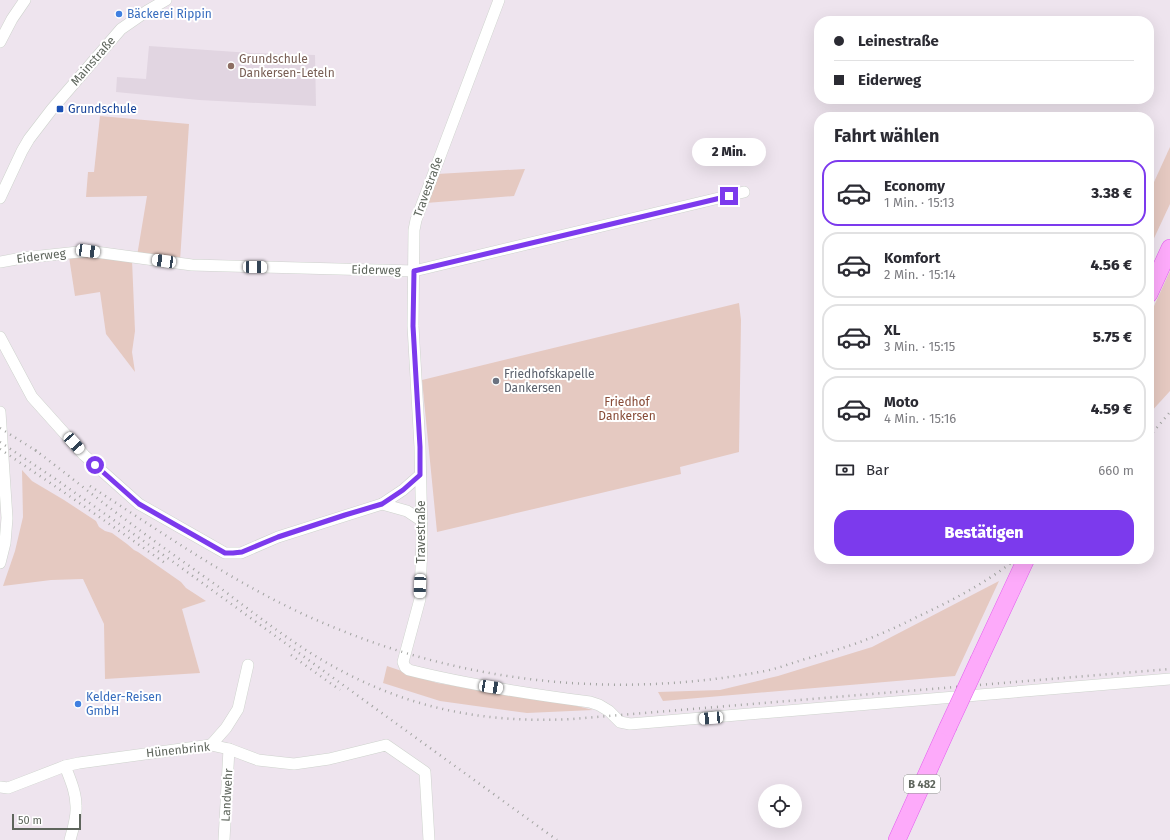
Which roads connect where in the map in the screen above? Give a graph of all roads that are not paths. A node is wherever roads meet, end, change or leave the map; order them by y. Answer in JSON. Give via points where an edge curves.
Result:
{"nodes":[{"id":1,"x":25,"y":0,"type":"edge"},
{"id":2,"x":166,"y":0,"type":"edge"},
{"id":3,"x":499,"y":0,"type":"edge"},
{"id":4,"x":0,"y":42,"type":"edge"},
{"id":5,"x":744,"y":192,"type":"dead end"},
{"id":6,"x":0,"y":198,"type":"edge"},
{"id":7,"x":1170,"y":248,"type":"edge"},
{"id":8,"x":0,"y":262,"type":"edge"},
{"id":9,"x":414,"y":271,"type":"junction"},
{"id":10,"x":1154,"y":283,"type":"edge"},
{"id":11,"x":0,"y":337,"type":"edge"},
{"id":12,"x":0,"y":412,"type":"edge"},
{"id":13,"x":420,"y":475,"type":"junction"},
{"id":14,"x":382,"y":504,"type":"junction"},
{"id":15,"x":422,"y":521,"type":"junction"},
{"id":16,"x":0,"y":563,"type":"edge"},
{"id":17,"x":1024,"y":564,"type":"edge"},
{"id":18,"x":248,"y":665,"type":"dead end"},
{"id":19,"x":1170,"y":679,"type":"edge"},
{"id":20,"x":211,"y":745,"type":"junction"},
{"id":21,"x":229,"y":749,"type":"junction"},
{"id":22,"x":65,"y":766,"type":"junction"},
{"id":23,"x":0,"y":787,"type":"edge"},
{"id":24,"x":70,"y":840,"type":"edge"},
{"id":25,"x":224,"y":840,"type":"edge"},
{"id":26,"x":429,"y":840,"type":"edge"},
{"id":27,"x":897,"y":840,"type":"edge"}],
"edges":[{"from":1,"to":4,"type":"street"},
{"from":2,"to":6,"type":"street","name":"Mainstraße","via":[[121,29],[52,109],[29,139]]},
{"from":3,"to":9,"type":"street","name":"Travestraße","via":[[416,220]]},
{"from":5,"to":9,"type":"street","name":"Eiderweg"},
{"from":7,"to":10,"type":"main road"},
{"from":8,"to":9,"type":"street","name":"Eiderweg","via":[[88,251],[192,265]]},
{"from":9,"to":13,"type":"street","name":"Travestraße","via":[[413,326]]},
{"from":11,"to":14,"type":"street","via":[[32,397],[84,455],[139,504],[225,553],[242,552],[278,537]]},
{"from":12,"to":16,"type":"street","via":[[7,518]]},
{"from":13,"to":14,"type":"street"},
{"from":13,"to":15,"type":"street","name":"Travestraße"},
{"from":14,"to":15,"type":"street","via":[[407,511]]},
{"from":15,"to":19,"type":"street","name":"Travestraße","via":[[420,599],[403,662],[405,667],[408,670],[452,680],[590,702],[609,711],[620,722],[630,724]]},
{"from":17,"to":27,"type":"main road","number":"B 482","bridge":true},
{"from":18,"to":20,"type":"street","via":[[238,709]]},
{"from":20,"to":21,"type":"street","name":"Hünenbrink"},
{"from":20,"to":22,"type":"street","name":"Hünenbrink","via":[[102,758]]},
{"from":21,"to":25,"type":"street","name":"Landwehr"},
{"from":21,"to":26,"type":"street","name":"Hünenbrink","via":[[258,760],[294,764],[329,759],[386,745],[425,772]]},
{"from":22,"to":23,"type":"street","name":"Hünenbrink","via":[[8,788]]},
{"from":22,"to":24,"type":"street","via":[[76,805]]}]}
